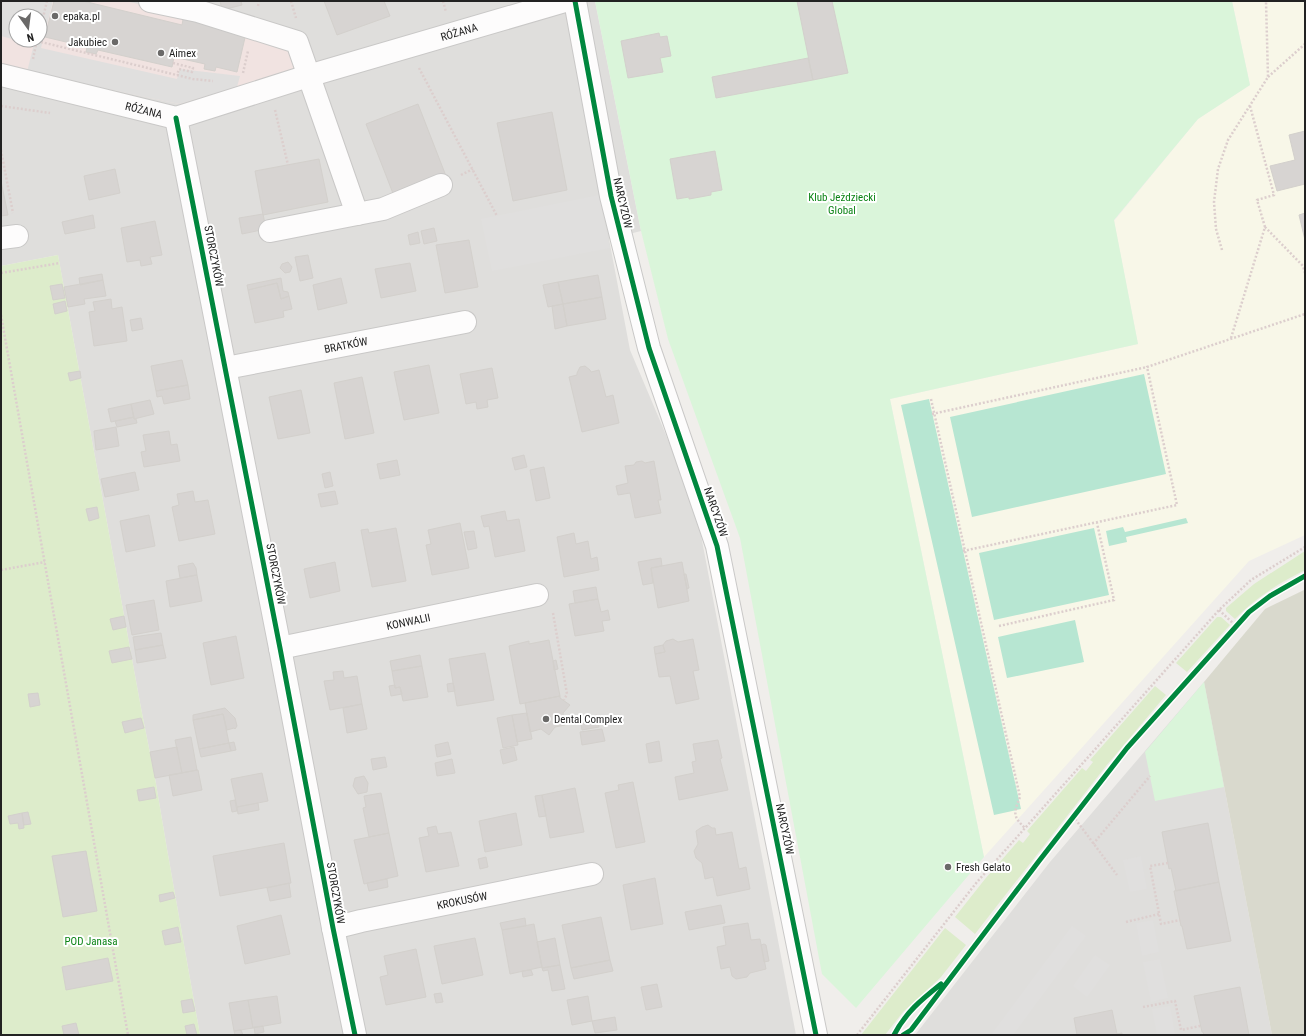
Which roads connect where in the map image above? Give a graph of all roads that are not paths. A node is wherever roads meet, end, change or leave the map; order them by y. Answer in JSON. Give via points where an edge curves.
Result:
{"nodes":[{"id":1,"x":150,"y":1,"type":"edge"},
{"id":2,"x":565,"y":1,"type":"edge"},
{"id":3,"x":575,"y":1,"type":"edge"},
{"id":4,"x":1,"y":75,"type":"edge"},
{"id":5,"x":308,"y":76,"type":"junction"},
{"id":6,"x":176,"y":118,"type":"junction"},
{"id":7,"x":441,"y":185,"type":"dead end"},
{"id":8,"x":357,"y":214,"type":"junction"},
{"id":9,"x":270,"y":231,"type":"dead end"},
{"id":10,"x":465,"y":322,"type":"dead end"},
{"id":11,"x":226,"y":368,"type":"junction"},
{"id":12,"x":537,"y":595,"type":"dead end"},
{"id":13,"x":280,"y":648,"type":"junction"},
{"id":14,"x":592,"y":874,"type":"dead end"},
{"id":15,"x":333,"y":928,"type":"junction"},
{"id":16,"x":355,"y":1035,"type":"edge"},
{"id":17,"x":816,"y":1035,"type":"edge"}],
"edges":[{"from":1,"to":5,"type":"street","via":[[198,11],[296,42]]},
{"from":2,"to":5,"type":"street","name":"RÓŻANA"},
{"from":3,"to":17,"type":"street","name":"NARCYZÓW","via":[[611,196],[610,217],[649,348],[717,546]]},
{"from":4,"to":6,"type":"street","name":"RÓŻANA"},
{"from":5,"to":6,"type":"street","name":"RÓŻANA"},
{"from":5,"to":8,"type":"street"},
{"from":6,"to":11,"type":"street","name":"STORCZYKÓW"},
{"from":7,"to":8,"type":"street","via":[[383,209]]},
{"from":8,"to":9,"type":"street"},
{"from":10,"to":11,"type":"street","name":"BRATKÓW"},
{"from":11,"to":13,"type":"street","name":"STORCZYKÓW"},
{"from":12,"to":13,"type":"street","name":"KONWALII"},
{"from":13,"to":15,"type":"street","name":"STORCZYKÓW"},
{"from":14,"to":15,"type":"street","name":"KROKUSÓW"},
{"from":15,"to":16,"type":"street","name":"STORCZYKÓW"}]}
